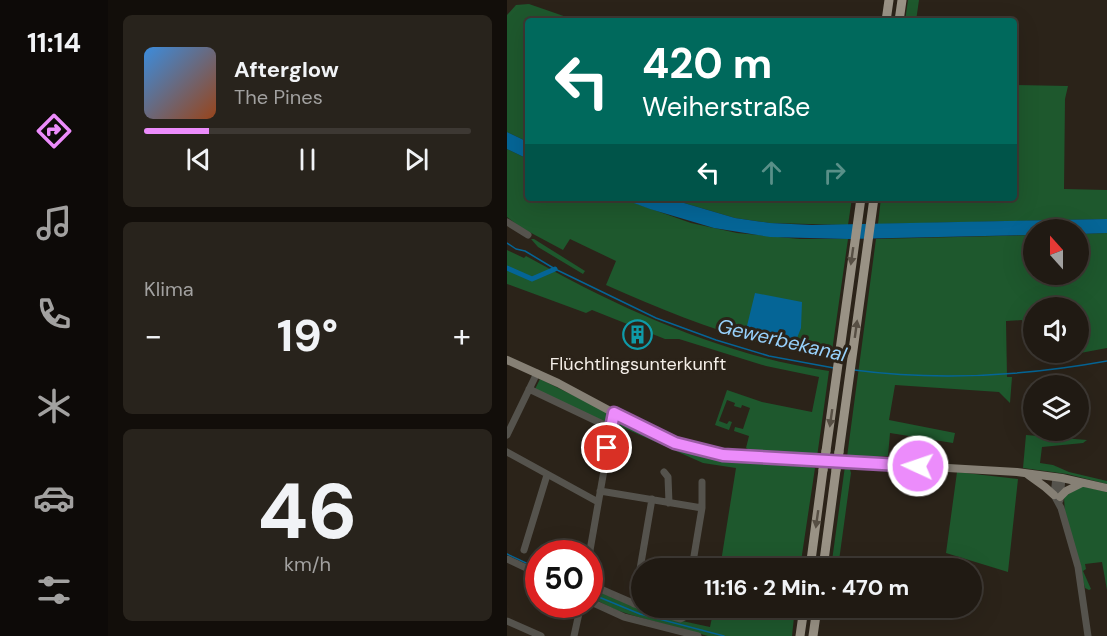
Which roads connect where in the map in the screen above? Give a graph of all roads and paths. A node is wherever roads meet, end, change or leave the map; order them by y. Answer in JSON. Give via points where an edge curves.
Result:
{"nodes":[{"id":1,"x":889,"y":0,"type":"edge"},
{"id":2,"x":902,"y":0,"type":"edge"},
{"id":3,"x":886,"y":18,"type":"edge"},
{"id":4,"x":899,"y":18,"type":"edge"},
{"id":5,"x":861,"y":201,"type":"edge"},
{"id":6,"x":874,"y":201,"type":"edge"},
{"id":7,"x":507,"y":222,"type":"edge"},
{"id":8,"x":528,"y":235,"type":"dead end"},
{"id":9,"x":507,"y":360,"type":"edge"},
{"id":10,"x":537,"y":373,"type":"junction"},
{"id":11,"x":529,"y":389,"type":"junction"},
{"id":12,"x":614,"y":413,"type":"junction"},
{"id":13,"x":611,"y":428,"type":"junction"},
{"id":14,"x":507,"y":435,"type":"edge"},
{"id":15,"x":507,"y":452,"type":"edge"},
{"id":16,"x":664,"y":472,"type":"dead end"},
{"id":17,"x":1024,"y":472,"type":"junction"},
{"id":18,"x":547,"y":475,"type":"junction"},
{"id":19,"x":1059,"y":478,"type":"junction"},
{"id":20,"x":702,"y":482,"type":"dead end"},
{"id":21,"x":1083,"y":482,"type":"junction"},
{"id":22,"x":1107,"y":488,"type":"edge"},
{"id":23,"x":600,"y":491,"type":"junction"},
{"id":24,"x":1057,"y":496,"type":"junction"},
{"id":25,"x":652,"y":500,"type":"junction"},
{"id":26,"x":598,"y":502,"type":"junction"},
{"id":27,"x":669,"y":502,"type":"junction"},
{"id":28,"x":702,"y":508,"type":"junction"},
{"id":29,"x":592,"y":540,"type":"edge"},
{"id":30,"x":524,"y":550,"type":"dead end"},
{"id":31,"x":642,"y":558,"type":"edge"},
{"id":32,"x":694,"y":558,"type":"edge"},
{"id":33,"x":811,"y":558,"type":"edge"},
{"id":34,"x":824,"y":558,"type":"edge"},
{"id":35,"x":507,"y":559,"type":"edge"},
{"id":36,"x":525,"y":567,"type":"edge"},
{"id":37,"x":603,"y":590,"type":"edge"},
{"id":38,"x":631,"y":603,"type":"edge"},
{"id":39,"x":603,"y":607,"type":"edge"},
{"id":40,"x":578,"y":618,"type":"edge"},
{"id":41,"x":803,"y":618,"type":"edge"},
{"id":42,"x":816,"y":618,"type":"edge"},
{"id":43,"x":507,"y":621,"type":"edge"},
{"id":44,"x":541,"y":636,"type":"edge"},
{"id":45,"x":574,"y":636,"type":"edge"},
{"id":46,"x":698,"y":636,"type":"edge"},
{"id":47,"x":800,"y":636,"type":"edge"},
{"id":48,"x":813,"y":636,"type":"edge"},
{"id":49,"x":1088,"y":636,"type":"edge"}],
"edges":[{"from":1,"to":3,"type":"highway"},
{"from":2,"to":4,"type":"highway"},
{"from":5,"to":33,"type":"highway","one_way":true,"bridge":true},
{"from":34,"to":6,"type":"highway","one_way":true,"bridge":true},
{"from":7,"to":8,"type":"street"},
{"from":9,"to":10,"type":"main road"},
{"from":10,"to":11,"type":"street"},
{"from":10,"to":12,"type":"main road"},
{"from":11,"to":13,"type":"street"},
{"from":11,"to":14,"type":"street"},
{"from":12,"to":13,"type":"street"},
{"from":12,"to":17,"type":"main road","via":[[675,443],[723,455]]},
{"from":13,"to":23,"type":"street"},
{"from":15,"to":18,"type":"street"},
{"from":16,"to":27,"type":"street","via":[[668,477]]},
{"from":17,"to":19,"type":"main road"},
{"from":17,"to":24,"type":"main road"},
{"from":18,"to":26,"type":"street"},
{"from":18,"to":30,"type":"street"},
{"from":19,"to":21,"type":"main road"},
{"from":19,"to":24,"type":"street"},
{"from":20,"to":28,"type":"street"},
{"from":21,"to":22,"type":"main road"},
{"from":21,"to":24,"type":"main road"},
{"from":23,"to":25,"type":"street"},
{"from":23,"to":26,"type":"street"},
{"from":24,"to":49,"type":"street","via":[[1078,567]]},
{"from":25,"to":27,"type":"street"},
{"from":25,"to":31,"type":"street"},
{"from":26,"to":29,"type":"street"},
{"from":27,"to":28,"type":"street"},
{"from":28,"to":32,"type":"street"},
{"from":35,"to":36,"type":"street"},
{"from":37,"to":38,"type":"street"},
{"from":39,"to":46,"type":"street"},
{"from":40,"to":45,"type":"street"},
{"from":41,"to":47,"type":"highway"},
{"from":42,"to":48,"type":"highway"},
{"from":43,"to":44,"type":"street"}]}
